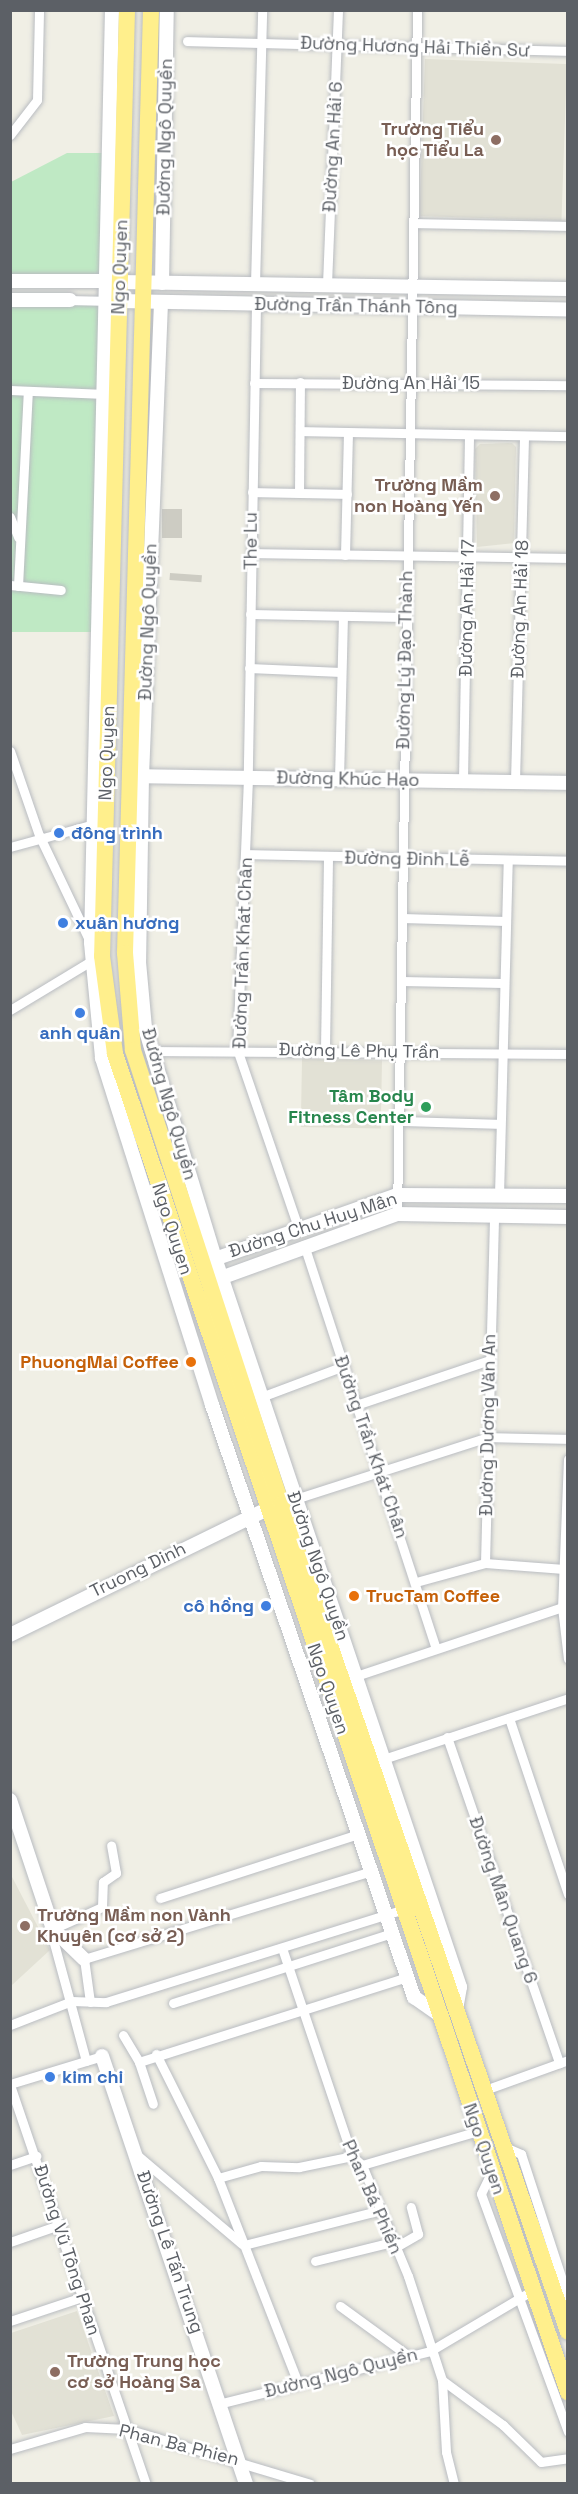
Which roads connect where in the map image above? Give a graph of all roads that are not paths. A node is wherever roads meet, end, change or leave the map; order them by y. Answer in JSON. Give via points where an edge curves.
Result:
{"nodes":[{"id":1,"x":39,"y":10,"type":"edge"},
{"id":2,"x":112,"y":10,"type":"edge"},
{"id":3,"x":128,"y":10,"type":"edge"},
{"id":4,"x":151,"y":10,"type":"edge"},
{"id":5,"x":167,"y":10,"type":"edge"},
{"id":6,"x":262,"y":10,"type":"edge"},
{"id":7,"x":338,"y":10,"type":"edge"},
{"id":8,"x":417,"y":10,"type":"edge"},
{"id":9,"x":187,"y":40,"type":"dead end"},
{"id":10,"x":262,"y":43,"type":"junction"},
{"id":11,"x":338,"y":44,"type":"junction"},
{"id":12,"x":417,"y":46,"type":"junction"},
{"id":13,"x":567,"y":51,"type":"edge"},
{"id":14,"x":10,"y":135,"type":"edge"},
{"id":15,"x":414,"y":223,"type":"junction"},
{"id":16,"x":567,"y":226,"type":"edge"},
{"id":17,"x":10,"y":281,"type":"edge"},
{"id":18,"x":113,"y":281,"type":"junction"},
{"id":19,"x":154,"y":283,"type":"junction"},
{"id":20,"x":255,"y":284,"type":"junction"},
{"id":21,"x":327,"y":284,"type":"junction"},
{"id":22,"x":412,"y":285,"type":"junction"},
{"id":23,"x":567,"y":289,"type":"edge"},
{"id":24,"x":10,"y":300,"type":"edge"},
{"id":25,"x":70,"y":300,"type":"joint"},
{"id":26,"x":113,"y":301,"type":"junction"},
{"id":27,"x":153,"y":302,"type":"junction"},
{"id":28,"x":256,"y":304,"type":"junction"},
{"id":29,"x":412,"y":307,"type":"junction"},
{"id":30,"x":567,"y":310,"type":"edge"},
{"id":31,"x":410,"y":381,"type":"junction"},
{"id":32,"x":300,"y":382,"type":"junction"},
{"id":33,"x":254,"y":383,"type":"junction"},
{"id":34,"x":567,"y":386,"type":"edge"},
{"id":35,"x":10,"y":390,"type":"edge"},
{"id":36,"x":27,"y":391,"type":"junction"},
{"id":37,"x":105,"y":394,"type":"junction"},
{"id":38,"x":300,"y":431,"type":"junction"},
{"id":39,"x":348,"y":432,"type":"junction"},
{"id":40,"x":407,"y":435,"type":"junction"},
{"id":41,"x":469,"y":435,"type":"junction"},
{"id":42,"x":524,"y":436,"type":"junction"},
{"id":43,"x":567,"y":436,"type":"edge"},
{"id":44,"x":252,"y":492,"type":"junction"},
{"id":45,"x":298,"y":493,"type":"junction"},
{"id":46,"x":346,"y":494,"type":"junction"},
{"id":47,"x":10,"y":517,"type":"edge"},
{"id":48,"x":20,"y":544,"type":"junction"},
{"id":49,"x":251,"y":554,"type":"junction"},
{"id":50,"x":345,"y":555,"type":"junction"},
{"id":51,"x":406,"y":556,"type":"junction"},
{"id":52,"x":469,"y":557,"type":"junction"},
{"id":53,"x":522,"y":558,"type":"junction"},
{"id":54,"x":567,"y":558,"type":"edge"},
{"id":55,"x":14,"y":585,"type":"edge"},
{"id":56,"x":61,"y":590,"type":"dead end"},
{"id":57,"x":250,"y":614,"type":"junction"},
{"id":58,"x":343,"y":616,"type":"junction"},
{"id":59,"x":404,"y":617,"type":"junction"},
{"id":60,"x":249,"y":668,"type":"junction"},
{"id":61,"x":341,"y":672,"type":"junction"},
{"id":62,"x":10,"y":751,"type":"edge"},
{"id":63,"x":136,"y":776,"type":"junction"},
{"id":64,"x":248,"y":778,"type":"junction"},
{"id":65,"x":339,"y":779,"type":"junction"},
{"id":66,"x":403,"y":780,"type":"junction"},
{"id":67,"x":463,"y":780,"type":"junction"},
{"id":68,"x":515,"y":782,"type":"junction"},
{"id":69,"x":567,"y":783,"type":"edge"},
{"id":70,"x":94,"y":824,"type":"junction"},
{"id":71,"x":39,"y":835,"type":"junction"},
{"id":72,"x":10,"y":847,"type":"edge"},
{"id":73,"x":246,"y":854,"type":"junction"},
{"id":74,"x":328,"y":857,"type":"junction"},
{"id":75,"x":402,"y":859,"type":"junction"},
{"id":76,"x":508,"y":861,"type":"junction"},
{"id":77,"x":567,"y":861,"type":"edge"},
{"id":78,"x":402,"y":918,"type":"junction"},
{"id":79,"x":506,"y":921,"type":"junction"},
{"id":80,"x":94,"y":953,"type":"junction"},
{"id":81,"x":400,"y":981,"type":"junction"},
{"id":82,"x":503,"y":983,"type":"junction"},
{"id":83,"x":10,"y":1010,"type":"edge"},
{"id":84,"x":237,"y":1049,"type":"junction"},
{"id":85,"x":324,"y":1049,"type":"junction"},
{"id":86,"x":150,"y":1051,"type":"junction"},
{"id":87,"x":399,"y":1052,"type":"junction"},
{"id":88,"x":502,"y":1053,"type":"junction"},
{"id":89,"x":567,"y":1054,"type":"edge"},
{"id":90,"x":399,"y":1121,"type":"junction"},
{"id":91,"x":499,"y":1124,"type":"junction"},
{"id":92,"x":397,"y":1195,"type":"junction"},
{"id":93,"x":499,"y":1195,"type":"junction"},
{"id":94,"x":567,"y":1196,"type":"edge"},
{"id":95,"x":397,"y":1214,"type":"junction"},
{"id":96,"x":494,"y":1216,"type":"junction"},
{"id":97,"x":567,"y":1217,"type":"edge"},
{"id":98,"x":298,"y":1227,"type":"junction"},
{"id":99,"x":304,"y":1245,"type":"junction"},
{"id":100,"x":209,"y":1260,"type":"junction"},
{"id":101,"x":178,"y":1272,"type":"junction"},
{"id":102,"x":216,"y":1280,"type":"junction"},
{"id":103,"x":185,"y":1292,"type":"junction"},
{"id":104,"x":490,"y":1360,"type":"junction"},
{"id":105,"x":344,"y":1366,"type":"junction"},
{"id":106,"x":261,"y":1397,"type":"junction"},
{"id":107,"x":356,"y":1405,"type":"junction"},
{"id":108,"x":488,"y":1437,"type":"junction"},
{"id":109,"x":567,"y":1439,"type":"edge"},
{"id":110,"x":567,"y":1459,"type":"edge"},
{"id":111,"x":378,"y":1471,"type":"junction"},
{"id":112,"x":567,"y":1498,"type":"edge"},
{"id":113,"x":281,"y":1504,"type":"junction"},
{"id":114,"x":250,"y":1516,"type":"junction"},
{"id":115,"x":485,"y":1563,"type":"junction"},
{"id":116,"x":564,"y":1569,"type":"junction"},
{"id":117,"x":416,"y":1582,"type":"junction"},
{"id":118,"x":562,"y":1607,"type":"junction"},
{"id":119,"x":10,"y":1635,"type":"edge"},
{"id":120,"x":436,"y":1648,"type":"junction"},
{"id":121,"x":567,"y":1659,"type":"edge"},
{"id":122,"x":356,"y":1676,"type":"junction"},
{"id":123,"x":567,"y":1698,"type":"edge"},
{"id":124,"x":509,"y":1718,"type":"junction"},
{"id":125,"x":447,"y":1737,"type":"junction"},
{"id":126,"x":383,"y":1759,"type":"junction"},
{"id":127,"x":10,"y":1800,"type":"edge"},
{"id":128,"x":358,"y":1834,"type":"junction"},
{"id":129,"x":111,"y":1845,"type":"dead end"},
{"id":130,"x":371,"y":1871,"type":"junction"},
{"id":131,"x":567,"y":1894,"type":"edge"},
{"id":132,"x":160,"y":1898,"type":"dead end"},
{"id":133,"x":394,"y":1913,"type":"junction"},
{"id":134,"x":53,"y":1929,"type":"junction"},
{"id":135,"x":334,"y":1932,"type":"junction"},
{"id":136,"x":392,"y":1933,"type":"junction"},
{"id":137,"x":282,"y":1948,"type":"junction"},
{"id":138,"x":338,"y":1951,"type":"junction"},
{"id":139,"x":84,"y":1959,"type":"junction"},
{"id":140,"x":241,"y":1961,"type":"junction"},
{"id":141,"x":288,"y":1965,"type":"junction"},
{"id":142,"x":407,"y":1977,"type":"junction"},
{"id":143,"x":247,"y":1981,"type":"junction"},
{"id":144,"x":72,"y":2001,"type":"junction"},
{"id":145,"x":90,"y":2002,"type":"junction"},
{"id":146,"x":173,"y":2003,"type":"dead end"},
{"id":147,"x":304,"y":2009,"type":"junction"},
{"id":148,"x":456,"y":2011,"type":"junction"},
{"id":149,"x":438,"y":2014,"type":"junction"},
{"id":150,"x":10,"y":2025,"type":"edge"},
{"id":151,"x":123,"y":2035,"type":"dead end"},
{"id":152,"x":156,"y":2054,"type":"junction"},
{"id":153,"x":102,"y":2056,"type":"joint"},
{"id":154,"x":86,"y":2061,"type":"junction"},
{"id":155,"x":563,"y":2061,"type":"edge"},
{"id":156,"x":139,"y":2062,"type":"junction"},
{"id":157,"x":10,"y":2085,"type":"edge"},
{"id":158,"x":483,"y":2090,"type":"junction"},
{"id":159,"x":466,"y":2097,"type":"junction"},
{"id":160,"x":153,"y":2104,"type":"dead end"},
{"id":161,"x":478,"y":2131,"type":"junction"},
{"id":162,"x":503,"y":2146,"type":"junction"},
{"id":163,"x":137,"y":2155,"type":"junction"},
{"id":164,"x":36,"y":2156,"type":"junction"},
{"id":165,"x":352,"y":2156,"type":"junction"},
{"id":166,"x":10,"y":2165,"type":"edge"},
{"id":167,"x":362,"y":2165,"type":"junction"},
{"id":168,"x":218,"y":2178,"type":"junction"},
{"id":169,"x":411,"y":2207,"type":"dead end"},
{"id":170,"x":377,"y":2211,"type":"junction"},
{"id":171,"x":62,"y":2224,"type":"junction"},
{"id":172,"x":10,"y":2242,"type":"edge"},
{"id":173,"x":244,"y":2245,"type":"junction"},
{"id":174,"x":393,"y":2245,"type":"junction"},
{"id":175,"x":315,"y":2261,"type":"dead end"},
{"id":176,"x":526,"y":2294,"type":"junction"},
{"id":177,"x":82,"y":2296,"type":"junction"},
{"id":178,"x":567,"y":2298,"type":"edge"},
{"id":179,"x":340,"y":2306,"type":"dead end"},
{"id":180,"x":10,"y":2321,"type":"edge"},
{"id":181,"x":567,"y":2332,"type":"edge"},
{"id":182,"x":430,"y":2351,"type":"junction"},
{"id":183,"x":410,"y":2357,"type":"junction"},
{"id":184,"x":442,"y":2380,"type":"junction"},
{"id":185,"x":298,"y":2383,"type":"junction"},
{"id":186,"x":567,"y":2392,"type":"edge"},
{"id":187,"x":222,"y":2403,"type":"junction"},
{"id":188,"x":127,"y":2429,"type":"junction"},
{"id":189,"x":567,"y":2432,"type":"edge"},
{"id":190,"x":10,"y":2450,"type":"edge"},
{"id":191,"x":237,"y":2458,"type":"junction"},
{"id":192,"x":567,"y":2458,"type":"edge"},
{"id":193,"x":146,"y":2484,"type":"edge"},
{"id":194,"x":246,"y":2484,"type":"edge"},
{"id":195,"x":310,"y":2484,"type":"edge"},
{"id":196,"x":454,"y":2484,"type":"edge"}],
"edges":[{"from":1,"to":14,"type":"street","via":[[37,100]]},
{"from":2,"to":18,"type":"street"},
{"from":3,"to":18,"type":"highway","name":"Ngo Quyen"},
{"from":4,"to":19,"type":"highway","name":"Ngo Quyen"},
{"from":5,"to":19,"type":"street","name":"Đường Ngô Quyền"},
{"from":6,"to":10,"type":"street"},
{"from":7,"to":11,"type":"street","name":"Đường An Hải 6"},
{"from":8,"to":12,"type":"street","name":"Đường Lý Đạo Thành"},
{"from":9,"to":10,"type":"street","name":"Đường Hương Hải Thiền Sư"},
{"from":10,"to":11,"type":"street","name":"Đường Hương Hải Thiền Sư"},
{"from":10,"to":20,"type":"street"},
{"from":11,"to":12,"type":"street","name":"Đường Hương Hải Thiền Sư"},
{"from":11,"to":21,"type":"street","name":"Đường An Hải 6"},
{"from":12,"to":13,"type":"street","name":"Đường Hương Hải Thiền Sư"},
{"from":12,"to":15,"type":"street","name":"Đường Lý Đạo Thành"},
{"from":15,"to":16,"type":"street"},
{"from":15,"to":22,"type":"street","name":"Đường Lý Đạo Thành"},
{"from":17,"to":18,"type":"street","name":"Đường Trần Thánh Tông"},
{"from":18,"to":19,"type":"street","name":"Đường Trần Thánh Tông"},
{"from":18,"to":26,"type":"highway","name":"Ngo Quyen"},
{"from":19,"to":20,"type":"street","name":"Đường Trần Thánh Tông"},
{"from":19,"to":27,"type":"highway","name":"Ngo Quyen"},
{"from":20,"to":21,"type":"street","name":"Đường Trần Thánh Tông"},
{"from":21,"to":22,"type":"street","name":"Đường Trần Thánh Tông"},
{"from":22,"to":23,"type":"street","name":"Đường Trần Thánh Tông"},
{"from":22,"to":29,"type":"street","name":"Đường Lý Đạo Thành"},
{"from":24,"to":25,"type":"street"},
{"from":25,"to":26,"type":"street"},
{"from":26,"to":27,"type":"street","name":"Đường Trần Thánh Tông"},
{"from":26,"to":37,"type":"street"},
{"from":26,"to":80,"type":"highway","name":"Ngo Quyen"},
{"from":27,"to":28,"type":"street","name":"Đường Trần Thánh Tông"},
{"from":27,"to":63,"type":"highway","name":"Ngo Quyen"},
{"from":28,"to":29,"type":"street","name":"Đường Trần Thánh Tông"},
{"from":28,"to":33,"type":"street","name":"The Lu"},
{"from":29,"to":30,"type":"street","name":"Đường Trần Thánh Tông"},
{"from":29,"to":31,"type":"street","name":"Đường Lý Đạo Thành"},
{"from":31,"to":32,"type":"street","name":"Đường An Hải 15"},
{"from":31,"to":34,"type":"street","name":"Đường An Hải 15"},
{"from":31,"to":40,"type":"street","name":"Đường Lý Đạo Thành"},
{"from":32,"to":33,"type":"street","name":"Đường An Hải 15"},
{"from":32,"to":38,"type":"street"},
{"from":33,"to":44,"type":"street","name":"The Lu"},
{"from":35,"to":36,"type":"street"},
{"from":36,"to":37,"type":"street"},
{"from":36,"to":48,"type":"street"},
{"from":37,"to":70,"type":"street"},
{"from":38,"to":39,"type":"street"},
{"from":38,"to":45,"type":"street"},
{"from":39,"to":40,"type":"street"},
{"from":39,"to":46,"type":"street"},
{"from":40,"to":41,"type":"street"},
{"from":40,"to":51,"type":"street","name":"Đường Lý Đạo Thành"},
{"from":41,"to":42,"type":"street"},
{"from":41,"to":52,"type":"street","name":"Đường An Hải 17"},
{"from":42,"to":43,"type":"street"},
{"from":42,"to":53,"type":"street","name":"Đường An Hải 18"},
{"from":44,"to":45,"type":"street"},
{"from":44,"to":49,"type":"street","name":"The Lu"},
{"from":45,"to":46,"type":"street"},
{"from":46,"to":50,"type":"street"},
{"from":47,"to":48,"type":"street"},
{"from":48,"to":55,"type":"street"},
{"from":49,"to":50,"type":"street"},
{"from":49,"to":57,"type":"street","name":"The Lu"},
{"from":50,"to":51,"type":"street"},
{"from":51,"to":52,"type":"street"},
{"from":51,"to":59,"type":"street","name":"Đường Lý Đạo Thành"},
{"from":52,"to":53,"type":"street"},
{"from":52,"to":67,"type":"street","name":"Đường An Hải 17"},
{"from":53,"to":54,"type":"street"},
{"from":53,"to":68,"type":"street","name":"Đường An Hải 18"},
{"from":55,"to":56,"type":"street"},
{"from":57,"to":58,"type":"street"},
{"from":57,"to":60,"type":"street","name":"The Lu"},
{"from":58,"to":59,"type":"street"},
{"from":58,"to":61,"type":"street"},
{"from":59,"to":66,"type":"street","name":"Đường Lý Đạo Thành"},
{"from":60,"to":61,"type":"street"},
{"from":60,"to":64,"type":"street","name":"The Lu"},
{"from":61,"to":65,"type":"street"},
{"from":62,"to":71,"type":"street"},
{"from":63,"to":64,"type":"street","name":"Đường Khúc Hạo"},
{"from":63,"to":86,"type":"street","name":"Đường Ngô Quyền","via":[[139,962]]},
{"from":63,"to":100,"type":"highway","name":"Ngo Quyen","via":[[125,953],[133,1050]]},
{"from":64,"to":65,"type":"street","name":"Đường Khúc Hạo"},
{"from":64,"to":73,"type":"street","name":"Đường Trần Khát Chân"},
{"from":65,"to":66,"type":"street","name":"Đường Khúc Hạo"},
{"from":66,"to":67,"type":"street","name":"Đường Khúc Hạo"},
{"from":66,"to":75,"type":"street","name":"Đường Lý Đạo Thành"},
{"from":67,"to":68,"type":"street","name":"Đường Khúc Hạo"},
{"from":68,"to":69,"type":"street","name":"Đường Khúc Hạo"},
{"from":70,"to":71,"type":"street"},
{"from":70,"to":80,"type":"street"},
{"from":71,"to":72,"type":"street"},
{"from":71,"to":80,"type":"street"},
{"from":73,"to":74,"type":"street","name":"Đường Đinh Lễ"},
{"from":73,"to":84,"type":"street","name":"Đường Trần Khát Chân"},
{"from":74,"to":75,"type":"street","name":"Đường Đinh Lễ"},
{"from":74,"to":85,"type":"street"},
{"from":75,"to":76,"type":"street","name":"Đường Đinh Lễ"},
{"from":75,"to":78,"type":"street","name":"Đường Lý Đạo Thành"},
{"from":76,"to":77,"type":"street","name":"Đường Đinh Lễ"},
{"from":76,"to":79,"type":"street"},
{"from":78,"to":79,"type":"street"},
{"from":78,"to":81,"type":"street","name":"Đường Lý Đạo Thành"},
{"from":79,"to":82,"type":"street"},
{"from":80,"to":83,"type":"street"},
{"from":80,"to":101,"type":"highway","name":"Ngo Quyen","via":[[115,1054]]},
{"from":81,"to":82,"type":"street"},
{"from":81,"to":87,"type":"street","name":"Đường Lý Đạo Thành"},
{"from":82,"to":88,"type":"street"},
{"from":84,"to":85,"type":"street","name":"Đường Lê Phụ Trần"},
{"from":84,"to":86,"type":"street","name":"Đường Lê Phụ Trần"},
{"from":84,"to":98,"type":"street","name":"Đường Trần Khát Chân"},
{"from":85,"to":87,"type":"street","name":"Đường Lê Phụ Trần"},
{"from":86,"to":100,"type":"street","name":"Đường Ngô Quyền"},
{"from":87,"to":88,"type":"street","name":"Đường Lê Phụ Trần"},
{"from":87,"to":90,"type":"street","name":"Đường Lý Đạo Thành"},
{"from":88,"to":89,"type":"street","name":"Đường Lê Phụ Trần"},
{"from":88,"to":91,"type":"street"},
{"from":90,"to":91,"type":"street"},
{"from":90,"to":92,"type":"street","name":"Đường Lý Đạo Thành"},
{"from":91,"to":93,"type":"street"},
{"from":92,"to":93,"type":"street","name":"Đường Chu Huy Mân"},
{"from":92,"to":95,"type":"street","name":"Đường Lý Đạo Thành"},
{"from":92,"to":98,"type":"street","name":"Đường Chu Huy Mân"},
{"from":93,"to":94,"type":"street","name":"Đường Chu Huy Mân"},
{"from":95,"to":96,"type":"street","name":"Đường Chu Huy Mân"},
{"from":95,"to":99,"type":"street","name":"Đường Chu Huy Mân"},
{"from":96,"to":97,"type":"street","name":"Đường Chu Huy Mân"},
{"from":96,"to":104,"type":"street","name":"Đường Dương Văn An"},
{"from":98,"to":100,"type":"street","name":"Đường Chu Huy Mân"},
{"from":99,"to":102,"type":"street","name":"Đường Chu Huy Mân"},
{"from":99,"to":105,"type":"street","name":"Đường Trần Khát Chân"},
{"from":100,"to":101,"type":"street","name":"Đường Chu Huy Mân"},
{"from":100,"to":102,"type":"highway","name":"Ngo Quyen"},
{"from":101,"to":103,"type":"highway","name":"Ngo Quyen"},
{"from":102,"to":103,"type":"street","name":"Đường Chu Huy Mân"},
{"from":102,"to":106,"type":"street","name":"Đường Ngô Quyền"},
{"from":102,"to":113,"type":"highway","name":"Ngo Quyen"},
{"from":103,"to":113,"type":"highway","name":"Ngo Quyen"},
{"from":103,"to":114,"type":"street"},
{"from":104,"to":107,"type":"street"},
{"from":104,"to":108,"type":"street","name":"Đường Dương Văn An"},
{"from":105,"to":106,"type":"street"},
{"from":105,"to":107,"type":"street","name":"Đường Trần Khát Chân"},
{"from":106,"to":113,"type":"street","name":"Đường Ngô Quyền"},
{"from":107,"to":111,"type":"street","name":"Đường Trần Khát Chân"},
{"from":108,"to":109,"type":"street"},
{"from":108,"to":111,"type":"street"},
{"from":108,"to":115,"type":"street","name":"Đường Dương Văn An"},
{"from":110,"to":112,"type":"street"},
{"from":111,"to":113,"type":"street"},
{"from":111,"to":117,"type":"street","name":"Đường Trần Khát Chân"},
{"from":112,"to":116,"type":"street"},
{"from":113,"to":114,"type":"street","name":"Truong Dinh"},
{"from":113,"to":122,"type":"street","name":"Đường Ngô Quyền"},
{"from":113,"to":133,"type":"highway","name":"Ngo Quyen"},
{"from":113,"to":148,"type":"highway","name":"Ngo Quyen"},
{"from":114,"to":119,"type":"street","name":"Truong Dinh"},
{"from":114,"to":128,"type":"street"},
{"from":115,"to":116,"type":"street"},
{"from":115,"to":117,"type":"street"},
{"from":116,"to":118,"type":"street"},
{"from":117,"to":120,"type":"street","name":"Đường Trần Khát Chân"},
{"from":118,"to":120,"type":"street"},
{"from":118,"to":121,"type":"street"},
{"from":120,"to":122,"type":"street"},
{"from":122,"to":126,"type":"street","name":"Đường Ngô Quyền"},
{"from":123,"to":124,"type":"street"},
{"from":124,"to":125,"type":"street"},
{"from":124,"to":131,"type":"street"},
{"from":125,"to":126,"type":"street"},
{"from":125,"to":155,"type":"street","name":"Đường Mân Quang 6"},
{"from":126,"to":148,"type":"street","name":"Đường Ngô Quyền","via":[[460,1987]]},
{"from":127,"to":134,"type":"street"},
{"from":128,"to":130,"type":"street"},
{"from":128,"to":132,"type":"street"},
{"from":129,"to":134,"type":"street","via":[[116,1873],[103,1882],[102,1907]]},
{"from":130,"to":133,"type":"street"},
{"from":130,"to":139,"type":"street"},
{"from":133,"to":135,"type":"street"},
{"from":133,"to":136,"type":"street"},
{"from":133,"to":149,"type":"highway","name":"Ngo Quyen"},
{"from":134,"to":139,"type":"street"},
{"from":134,"to":144,"type":"street"},
{"from":135,"to":137,"type":"street"},
{"from":135,"to":138,"type":"street"},
{"from":136,"to":138,"type":"street"},
{"from":136,"to":142,"type":"street"},
{"from":137,"to":140,"type":"street"},
{"from":137,"to":141,"type":"street","name":"Phan Bá Phiến"},
{"from":138,"to":141,"type":"street"},
{"from":139,"to":145,"type":"street"},
{"from":140,"to":143,"type":"street"},
{"from":140,"to":145,"type":"street","via":[[106,2002]]},
{"from":141,"to":143,"type":"street"},
{"from":141,"to":147,"type":"street","name":"Phan Bá Phiến"},
{"from":142,"to":147,"type":"street"},
{"from":142,"to":149,"type":"street","via":[[414,1997]]},
{"from":143,"to":146,"type":"street"},
{"from":144,"to":145,"type":"street"},
{"from":144,"to":150,"type":"street"},
{"from":144,"to":154,"type":"street"},
{"from":147,"to":152,"type":"street"},
{"from":147,"to":165,"type":"street","name":"Phan Bá Phiến"},
{"from":148,"to":158,"type":"highway","name":"Ngo Quyen"},
{"from":149,"to":159,"type":"highway","name":"Ngo Quyen"},
{"from":151,"to":156,"type":"street"},
{"from":152,"to":156,"type":"street"},
{"from":152,"to":168,"type":"street"},
{"from":153,"to":154,"type":"street"},
{"from":153,"to":163,"type":"street","name":"Đường Lê Tấn Trung"},
{"from":154,"to":157,"type":"street"},
{"from":155,"to":158,"type":"street"},
{"from":156,"to":160,"type":"street"},
{"from":157,"to":164,"type":"street","name":"Đường Vũ Tông Phan"},
{"from":158,"to":159,"type":"street"},
{"from":158,"to":162,"type":"highway","name":"Ngo Quyen"},
{"from":159,"to":161,"type":"highway","name":"Ngo Quyen"},
{"from":161,"to":167,"type":"street"},
{"from":161,"to":176,"type":"highway","name":"Ngo Quyen"},
{"from":162,"to":178,"type":"street","via":[[521,2154]]},
{"from":162,"to":181,"type":"highway","name":"Ngo Quyen"},
{"from":163,"to":173,"type":"street"},
{"from":163,"to":187,"type":"street","name":"Đường Lê Tấn Trung"},
{"from":164,"to":166,"type":"street"},
{"from":164,"to":171,"type":"street","name":"Đường Vũ Tông Phan"},
{"from":165,"to":167,"type":"street","name":"Phan Bá Phiến"},
{"from":165,"to":168,"type":"street","via":[[299,2167],[261,2166]]},
{"from":167,"to":170,"type":"street","name":"Phan Bá Phiến"},
{"from":168,"to":173,"type":"street"},
{"from":169,"to":174,"type":"street","via":[[418,2234]]},
{"from":170,"to":173,"type":"street"},
{"from":170,"to":174,"type":"street","name":"Phan Bá Phiến"},
{"from":171,"to":172,"type":"street"},
{"from":171,"to":177,"type":"street","name":"Đường Vũ Tông Phan"},
{"from":173,"to":185,"type":"street"},
{"from":174,"to":175,"type":"street"},
{"from":174,"to":182,"type":"street","name":"Phan Bá Phiến"},
{"from":176,"to":182,"type":"street","name":"Đường Ngô Quyền"},
{"from":176,"to":186,"type":"highway","name":"Ngo Quyen"},
{"from":176,"to":189,"type":"street"},
{"from":177,"to":180,"type":"street"},
{"from":177,"to":188,"type":"street","name":"Đường Vũ Tông Phan"},
{"from":179,"to":183,"type":"street"},
{"from":182,"to":183,"type":"street","name":"Đường Ngô Quyền"},
{"from":182,"to":184,"type":"street","name":"Phan Bá Phiến"},
{"from":183,"to":185,"type":"street","name":"Đường Ngô Quyền"},
{"from":184,"to":192,"type":"street","via":[[503,2424],[541,2462]]},
{"from":184,"to":196,"type":"street","name":"Phan Bá Phiến","via":[[446,2452]]},
{"from":185,"to":187,"type":"street","name":"Đường Ngô Quyền"},
{"from":187,"to":191,"type":"street","name":"Đường Lê Tấn Trung"},
{"from":188,"to":190,"type":"street","name":"Phan Ba Phien","via":[[85,2427]]},
{"from":188,"to":191,"type":"street","name":"Phan Ba Phien"},
{"from":188,"to":193,"type":"street","name":"Đường Vũ Tông Phan"},
{"from":191,"to":194,"type":"street","name":"Đường Lê Tấn Trung"},
{"from":191,"to":195,"type":"street","name":"Phan Ba Phien"}]}
